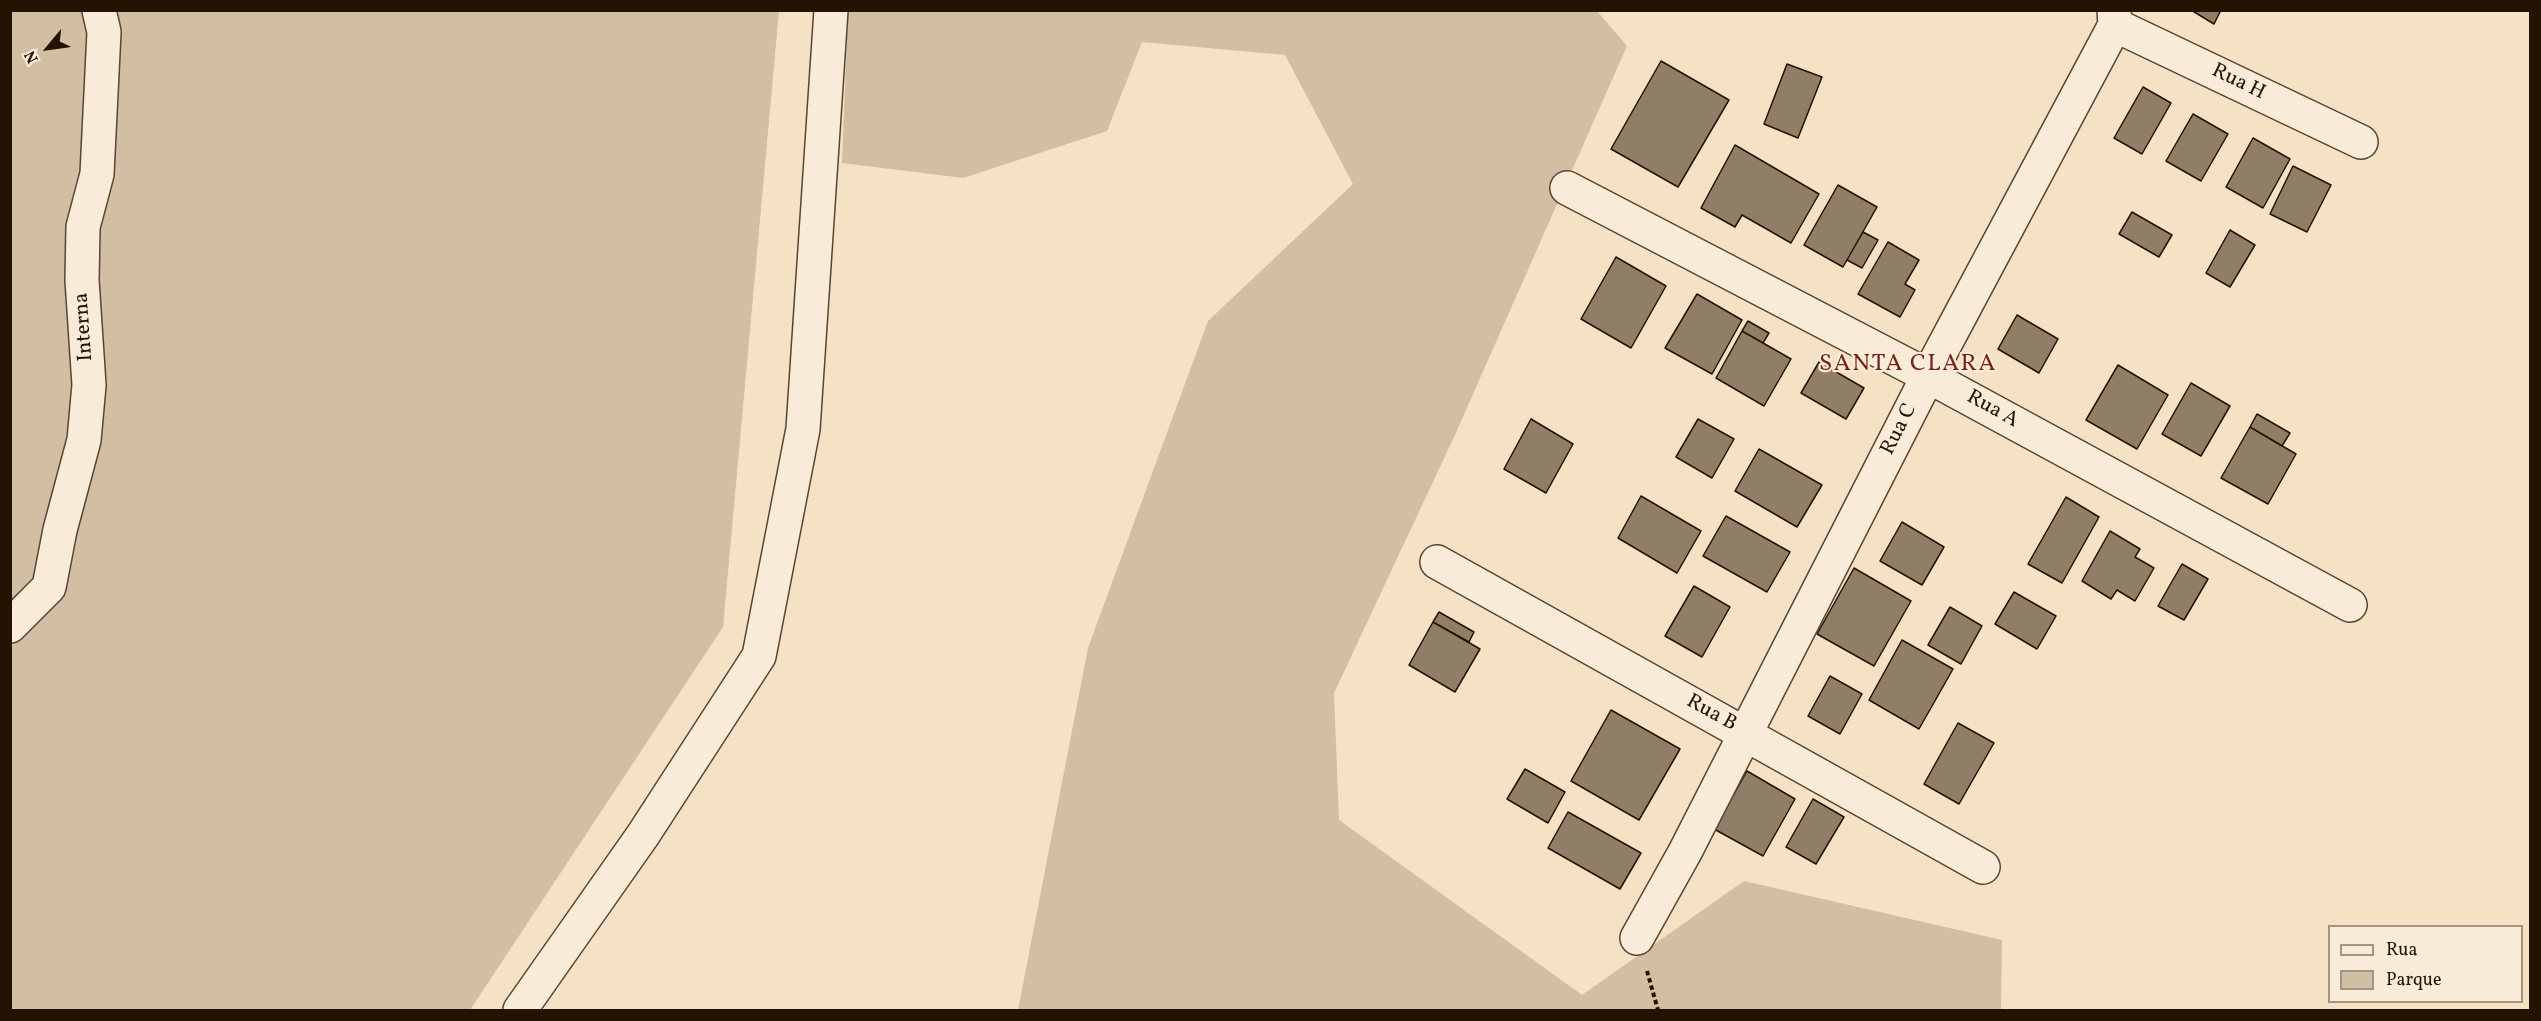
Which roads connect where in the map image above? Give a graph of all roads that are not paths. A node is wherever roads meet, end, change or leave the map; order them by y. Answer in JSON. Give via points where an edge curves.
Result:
{"nodes":[{"id":1,"x":99,"y":10,"type":"edge"},
{"id":2,"x":831,"y":10,"type":"edge"},
{"id":3,"x":2115,"y":17,"type":"edge"},
{"id":4,"x":2361,"y":142,"type":"dead end"},
{"id":5,"x":1568,"y":188,"type":"dead end"},
{"id":6,"x":1928,"y":376,"type":"junction"},
{"id":7,"x":1437,"y":562,"type":"dead end"},
{"id":8,"x":2350,"y":605,"type":"dead end"},
{"id":9,"x":10,"y":626,"type":"edge"},
{"id":10,"x":1745,"y":733,"type":"junction"},
{"id":11,"x":1983,"y":867,"type":"dead end"},
{"id":12,"x":1637,"y":938,"type":"dead end"},
{"id":13,"x":520,"y":1011,"type":"edge"}],
"edges":[{"from":1,"to":9,"type":"street","name":"Interna","via":[[104,32],[97,174],[83,227],[82,280],[89,385],[84,440],[49,587]]},
{"from":2,"to":13,"type":"street","via":[[803,429],[759,656],[643,835]]},
{"from":3,"to":4,"type":"street","name":"Rua H"},
{"from":3,"to":6,"type":"street","name":"Rua C"},
{"from":5,"to":6,"type":"street","name":"Rua A"},
{"from":6,"to":8,"type":"street","name":"Rua A"},
{"from":6,"to":10,"type":"street","name":"Rua C"},
{"from":7,"to":10,"type":"street","name":"Rua B"},
{"from":10,"to":11,"type":"street","name":"Rua B"},
{"from":10,"to":12,"type":"street","name":"Rua C"}]}
